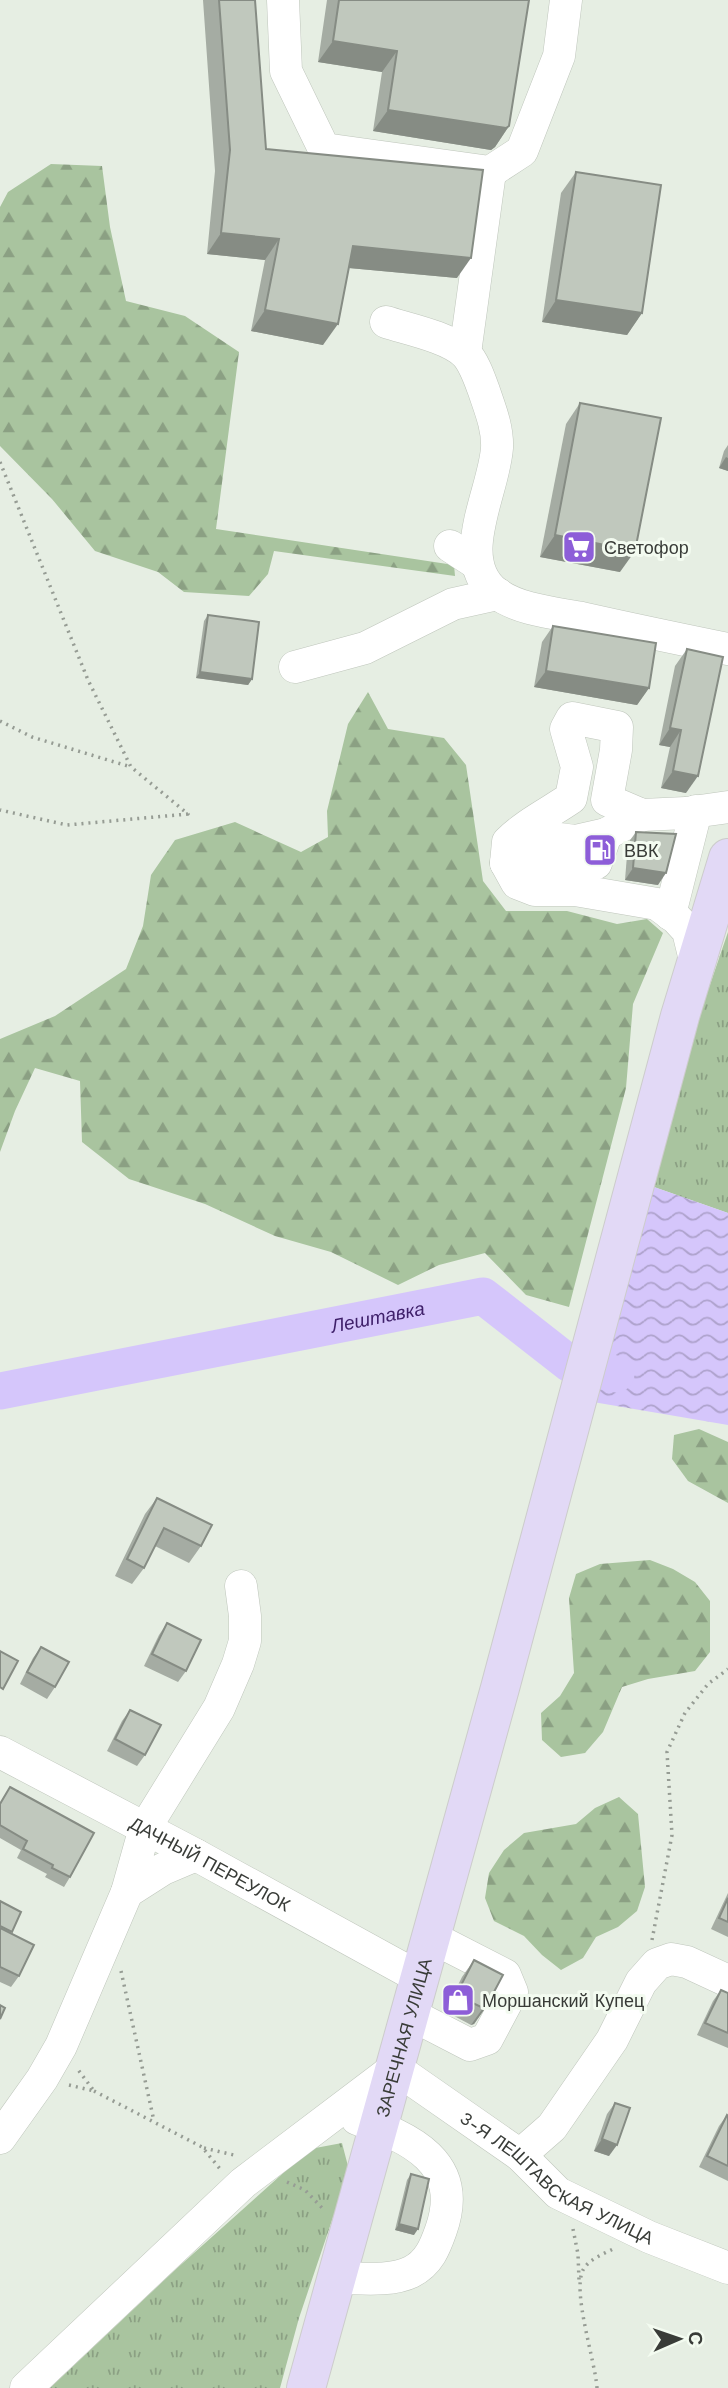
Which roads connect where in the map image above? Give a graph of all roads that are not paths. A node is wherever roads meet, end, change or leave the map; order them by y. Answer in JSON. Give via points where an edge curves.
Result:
{"nodes":[{"id":1,"x":283,"y":0,"type":"edge"},
{"id":2,"x":566,"y":0,"type":"edge"},
{"id":3,"x":490,"y":172,"type":"junction"},
{"id":4,"x":386,"y":323,"type":"dead end"},
{"id":5,"x":465,"y":353,"type":"junction"},
{"id":6,"x":450,"y":546,"type":"dead end"},
{"id":7,"x":476,"y":563,"type":"junction"},
{"id":8,"x":498,"y":594,"type":"junction"},
{"id":9,"x":728,"y":649,"type":"edge"},
{"id":10,"x":295,"y":667,"type":"dead end"},
{"id":11,"x":571,"y":798,"type":"junction"},
{"id":12,"x":607,"y":800,"type":"junction"},
{"id":13,"x":728,"y":807,"type":"edge"},
{"id":14,"x":696,"y":811,"type":"junction"},
{"id":15,"x":642,"y":815,"type":"junction"},
{"id":16,"x":507,"y":853,"type":"junction"},
{"id":17,"x":728,"y":858,"type":"edge"},
{"id":18,"x":670,"y":914,"type":"junction"},
{"id":19,"x":695,"y":960,"type":"junction"},
{"id":20,"x":241,"y":1586,"type":"dead end"},
{"id":21,"x":0,"y":1752,"type":"edge"},
{"id":22,"x":145,"y":1828,"type":"junction"},
{"id":23,"x":196,"y":1855,"type":"junction"},
{"id":24,"x":127,"y":1892,"type":"junction"},
{"id":25,"x":431,"y":1937,"type":"junction"},
{"id":26,"x":420,"y":1978,"type":"junction"},
{"id":27,"x":728,"y":1981,"type":"edge"},
{"id":28,"x":410,"y":2014,"type":"junction"},
{"id":29,"x":395,"y":2068,"type":"junction"},
{"id":30,"x":332,"y":2115,"type":"junction"},
{"id":31,"x":379,"y":2126,"type":"junction"},
{"id":32,"x":0,"y":2138,"type":"edge"},
{"id":33,"x":520,"y":2155,"type":"junction"},
{"id":34,"x":728,"y":2268,"type":"edge"},
{"id":35,"x":337,"y":2278,"type":"junction"},
{"id":36,"x":26,"y":2388,"type":"edge"},
{"id":37,"x":306,"y":2388,"type":"edge"}],
"edges":[{"from":1,"to":3,"type":"street","via":[[286,71],[324,149]]},
{"from":2,"to":3,"type":"street","via":[[559,56],[522,151]]},
{"from":3,"to":5,"type":"street"},
{"from":4,"to":5,"type":"street","via":[[441,340]]},
{"from":5,"to":7,"type":"street","via":[[494,420],[497,445],[476,539]]},
{"from":6,"to":7,"type":"street"},
{"from":7,"to":8,"type":"street","via":[[484,581]]},
{"from":8,"to":9,"type":"street","via":[[530,607]]},
{"from":8,"to":10,"type":"street","via":[[453,604],[365,648]]},
{"from":11,"to":12,"type":"street"},
{"from":11,"to":12,"type":"street","via":[[577,767],[566,729],[572,718],[617,727]]},
{"from":11,"to":16,"type":"street","via":[[522,828]]},
{"from":12,"to":15,"type":"street"},
{"from":13,"to":14,"type":"street"},
{"from":14,"to":15,"type":"street"},
{"from":14,"to":18,"type":"street"},
{"from":15,"to":16,"type":"street","via":[[606,834],[575,841],[551,838]]},
{"from":16,"to":18,"type":"street","via":[[517,883],[535,890],[575,890],[657,904]]},
{"from":17,"to":19,"type":"main road","name":"ЗАРЕЧНАЯ УЛИЦА"},
{"from":18,"to":19,"type":"street","via":[[688,931]]},
{"from":19,"to":25,"type":"main road","name":"ЗАРЕЧНАЯ УЛИЦА"},
{"from":20,"to":22,"type":"street","via":[[246,1616],[238,1664],[219,1708]]},
{"from":21,"to":22,"type":"street","name":"ДАЧНЫЙ ПЕРЕУЛОК"},
{"from":22,"to":23,"type":"street","name":"ДАЧНЫЙ ПЕРЕУЛОК"},
{"from":22,"to":24,"type":"street"},
{"from":23,"to":24,"type":"street"},
{"from":23,"to":26,"type":"street","name":"ДАЧНЫЙ ПЕРЕУЛОК"},
{"from":24,"to":32,"type":"street","via":[[61,2046]]},
{"from":25,"to":26,"type":"main road","name":"ЗАРЕЧНАЯ УЛИЦА"},
{"from":25,"to":28,"type":"street","via":[[505,1975],[512,1992],[488,2039],[470,2045]]},
{"from":26,"to":28,"type":"main road","name":"ЗАРЕЧНАЯ УЛИЦА"},
{"from":27,"to":33,"type":"street","via":[[687,1962],[671,1959],[657,1964],[641,1982],[612,2040],[552,2127]]},
{"from":28,"to":29,"type":"main road","name":"ЗАРЕЧНАЯ УЛИЦА"},
{"from":29,"to":30,"type":"street"},
{"from":29,"to":31,"type":"main road","name":"ЗАРЕЧНАЯ УЛИЦА"},
{"from":29,"to":33,"type":"street","name":"3-Я ЛЕШТАВСКАЯ УЛИЦА"},
{"from":30,"to":31,"type":"street"},
{"from":30,"to":36,"type":"street","via":[[241,2175]]},
{"from":31,"to":35,"type":"main road","name":"ЗАРЕЧНАЯ УЛИЦА"},
{"from":31,"to":35,"type":"street","via":[[432,2158],[445,2189],[443,2224],[433,2251],[410,2273]]},
{"from":33,"to":34,"type":"street","name":"3-Я ЛЕШТАВСКАЯ УЛИЦА","via":[[558,2193],[649,2238]]},
{"from":35,"to":37,"type":"main road","name":"ЗАРЕЧНАЯ УЛИЦА"}]}
